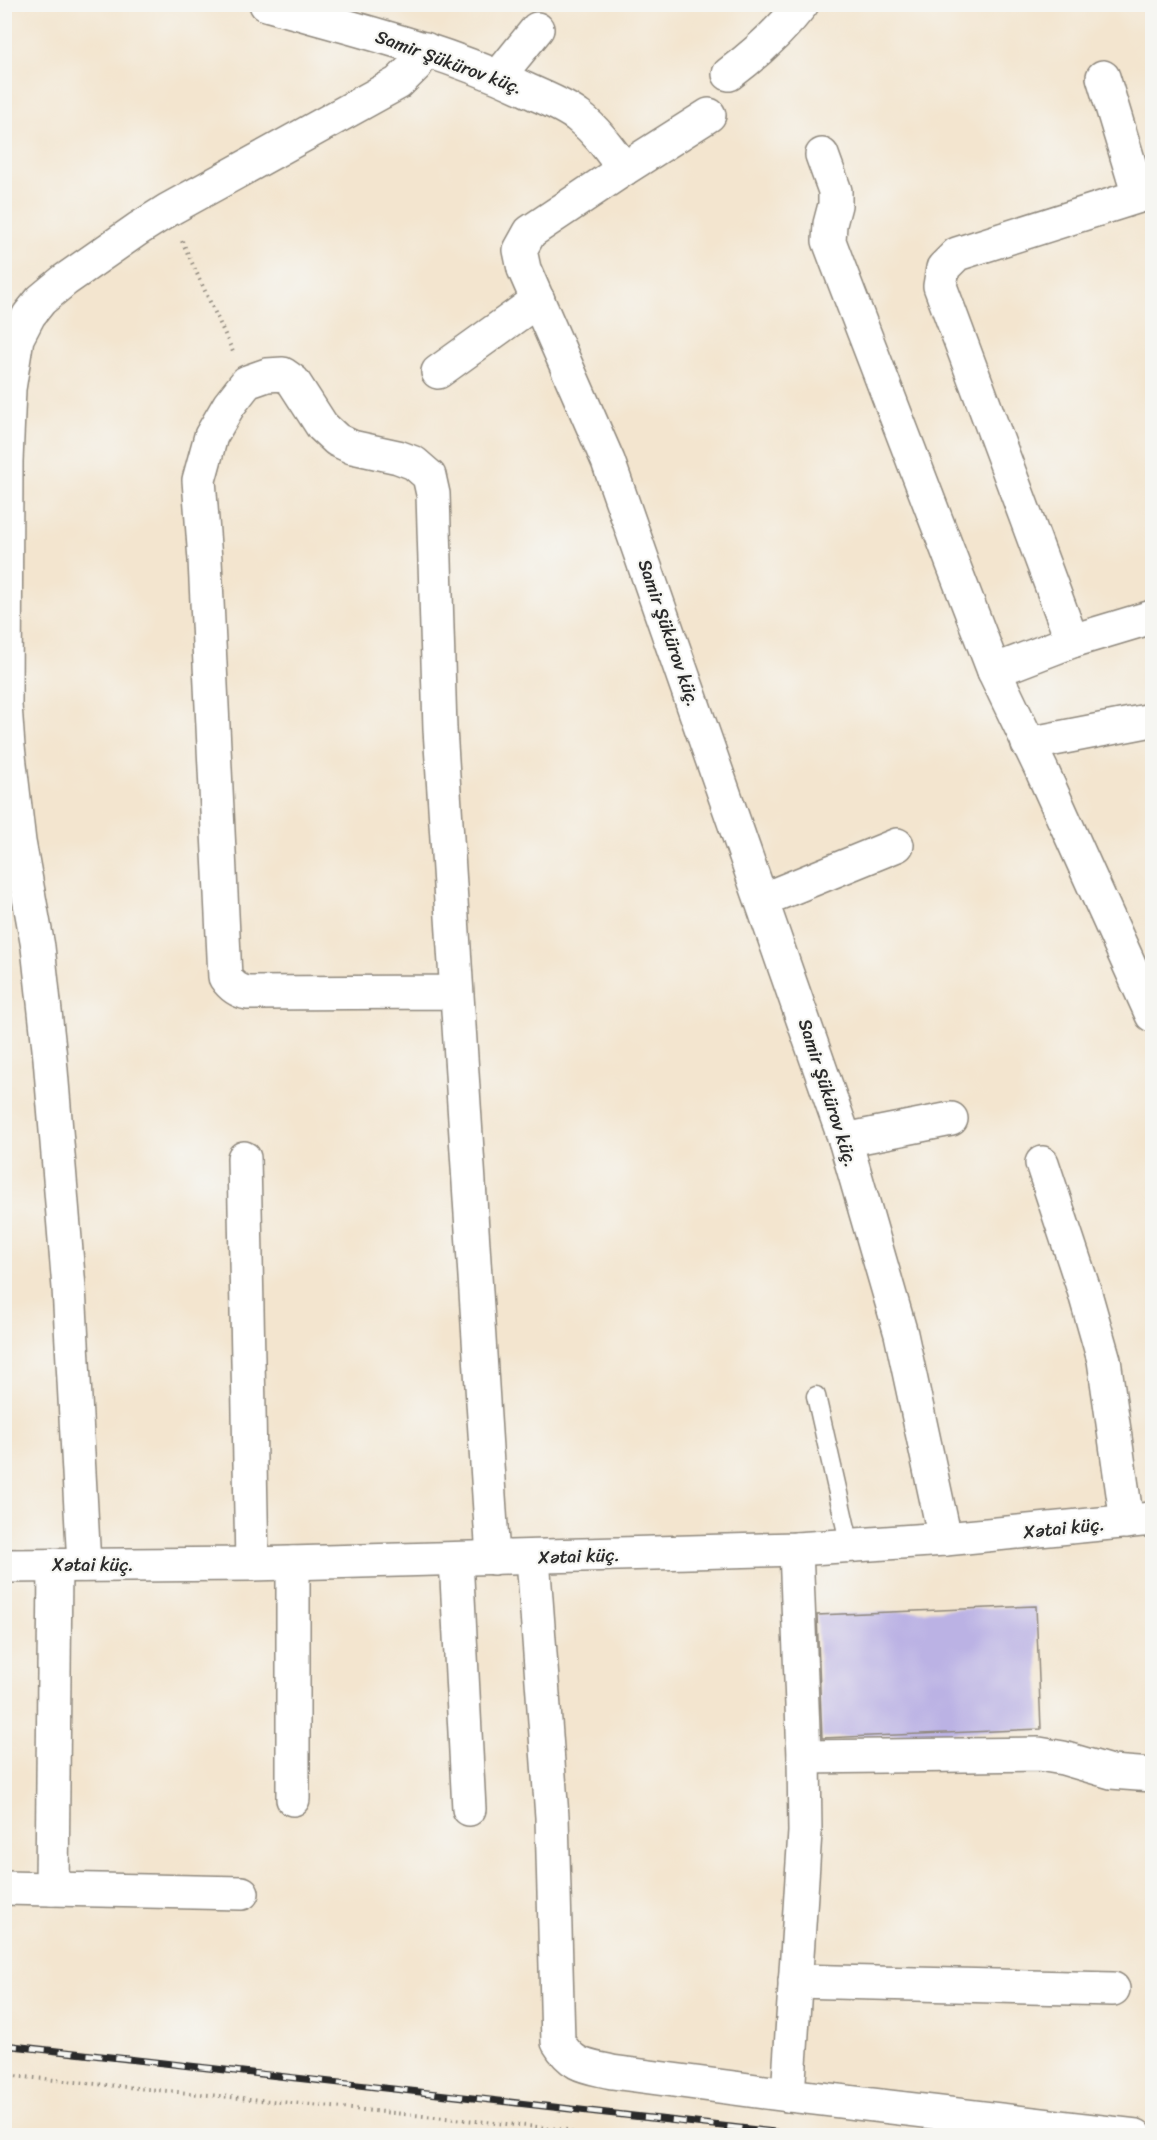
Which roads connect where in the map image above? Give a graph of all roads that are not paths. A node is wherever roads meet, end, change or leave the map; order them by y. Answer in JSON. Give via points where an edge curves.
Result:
{"nodes":[{"id":1,"x":266,"y":4,"type":"edge"},
{"id":2,"x":802,"y":4,"type":"edge"},
{"id":3,"x":537,"y":29,"type":"dead end"},
{"id":4,"x":425,"y":49,"type":"junction"},
{"id":5,"x":729,"y":74,"type":"dead end"},
{"id":6,"x":498,"y":76,"type":"junction"},
{"id":7,"x":1103,"y":77,"type":"dead end"},
{"id":8,"x":709,"y":115,"type":"dead end"},
{"id":9,"x":822,"y":155,"type":"dead end"},
{"id":10,"x":624,"y":169,"type":"junction"},
{"id":11,"x":1146,"y":194,"type":"edge"},
{"id":12,"x":538,"y":300,"type":"junction"},
{"id":13,"x":438,"y":372,"type":"dead end"},
{"id":14,"x":1152,"y":617,"type":"edge"},
{"id":15,"x":1072,"y":641,"type":"junction"},
{"id":16,"x":994,"y":671,"type":"junction"},
{"id":17,"x":1152,"y":720,"type":"edge"},
{"id":18,"x":1028,"y":744,"type":"junction"},
{"id":19,"x":6,"y":748,"type":"edge"},
{"id":20,"x":897,"y":845,"type":"dead end"},
{"id":21,"x":762,"y":900,"type":"junction"},
{"id":22,"x":456,"y":992,"type":"junction"},
{"id":23,"x":1152,"y":1015,"type":"edge"},
{"id":24,"x":951,"y":1119,"type":"dead end"},
{"id":25,"x":845,"y":1140,"type":"junction"},
{"id":26,"x":244,"y":1158,"type":"dead end"},
{"id":27,"x":1042,"y":1163,"type":"dead end"},
{"id":28,"x":816,"y":1396,"type":"dead end"},
{"id":29,"x":1140,"y":1520,"type":"edge"},
{"id":30,"x":945,"y":1539,"type":"junction"},
{"id":31,"x":850,"y":1546,"type":"junction"},
{"id":32,"x":796,"y":1549,"type":"junction"},
{"id":33,"x":493,"y":1558,"type":"junction"},
{"id":34,"x":533,"y":1558,"type":"junction"},
{"id":35,"x":456,"y":1559,"type":"junction"},
{"id":36,"x":292,"y":1563,"type":"junction"},
{"id":37,"x":252,"y":1564,"type":"junction"},
{"id":38,"x":70,"y":1565,"type":"junction"},
{"id":39,"x":4,"y":1566,"type":"edge"},
{"id":40,"x":804,"y":1757,"type":"junction"},
{"id":41,"x":1152,"y":1775,"type":"edge"},
{"id":42,"x":293,"y":1799,"type":"dead end"},
{"id":43,"x":469,"y":1809,"type":"dead end"},
{"id":44,"x":4,"y":1888,"type":"edge"},
{"id":45,"x":52,"y":1889,"type":"junction"},
{"id":46,"x":242,"y":1893,"type":"dead end"},
{"id":47,"x":795,"y":1981,"type":"junction"},
{"id":48,"x":1113,"y":1989,"type":"dead end"},
{"id":49,"x":788,"y":2095,"type":"junction"},
{"id":50,"x":1136,"y":2136,"type":"edge"}],
"edges":[{"from":1,"to":4,"type":"street","name":"Samir Şükürov küç."},
{"from":2,"to":5,"type":"street","via":[[772,39]]},
{"from":3,"to":6,"type":"street"},
{"from":4,"to":6,"type":"street","name":"Samir Şükürov küç."},
{"from":4,"to":19,"type":"street","via":[[398,83],[168,210],[74,274],[41,300],[29,315],[17,338],[9,389]]},
{"from":6,"to":10,"type":"street","name":"Samir Şükürov küç.","via":[[579,116],[603,139]]},
{"from":7,"to":11,"type":"street"},
{"from":8,"to":10,"type":"street"},
{"from":9,"to":16,"type":"street","via":[[835,191],[829,241]]},
{"from":10,"to":12,"type":"street","name":"Samir Şükürov küç.","via":[[530,232],[520,250]]},
{"from":11,"to":15,"type":"street","via":[[957,254],[943,268],[939,286]]},
{"from":12,"to":13,"type":"street"},
{"from":12,"to":21,"type":"street","name":"Samir Şükürov küç.","via":[[608,461]]},
{"from":14,"to":15,"type":"street"},
{"from":15,"to":16,"type":"street"},
{"from":16,"to":18,"type":"street"},
{"from":17,"to":18,"type":"street"},
{"from":18,"to":23,"type":"street"},
{"from":19,"to":38,"type":"street","via":[[38,947],[69,1288]]},
{"from":20,"to":21,"type":"street"},
{"from":21,"to":25,"type":"street","name":"Samir Şükürov küç."},
{"from":22,"to":22,"type":"street","via":[[248,993],[230,985],[225,977],[199,480],[211,436],[229,405],[247,382],[267,375],[283,374],[293,381],[322,426],[337,440],[414,463],[429,476],[434,494],[440,729]]},
{"from":22,"to":33,"type":"street"},
{"from":24,"to":25,"type":"street"},
{"from":25,"to":30,"type":"street","name":"Samir Şükürov küç.","via":[[901,1334]]},
{"from":26,"to":37,"type":"street"},
{"from":27,"to":29,"type":"street","via":[[1104,1360]]},
{"from":28,"to":31,"type":"lane"},
{"from":29,"to":30,"type":"street","name":"Xətai küç."},
{"from":30,"to":31,"type":"street","name":"Xətai küç."},
{"from":31,"to":32,"type":"street","name":"Xətai küç."},
{"from":32,"to":34,"type":"street","name":"Xətai küç."},
{"from":32,"to":40,"type":"street"},
{"from":33,"to":34,"type":"street","name":"Xətai küç."},
{"from":33,"to":35,"type":"street","name":"Xətai küç."},
{"from":34,"to":49,"type":"street","via":[[552,1817],[558,2042],[567,2057],[612,2072]]},
{"from":35,"to":36,"type":"street","name":"Xətai küç."},
{"from":35,"to":43,"type":"street"},
{"from":36,"to":37,"type":"street","name":"Xətai küç."},
{"from":36,"to":42,"type":"street"},
{"from":37,"to":38,"type":"street","name":"Xətai küç."},
{"from":38,"to":39,"type":"street","name":"Xətai küç."},
{"from":38,"to":45,"type":"street"},
{"from":40,"to":41,"type":"street","via":[[1039,1754],[1111,1772]]},
{"from":40,"to":47,"type":"street","via":[[805,1832]]},
{"from":44,"to":45,"type":"street"},
{"from":45,"to":46,"type":"street"},
{"from":47,"to":48,"type":"street"},
{"from":47,"to":49,"type":"street"},
{"from":49,"to":50,"type":"street"}]}
